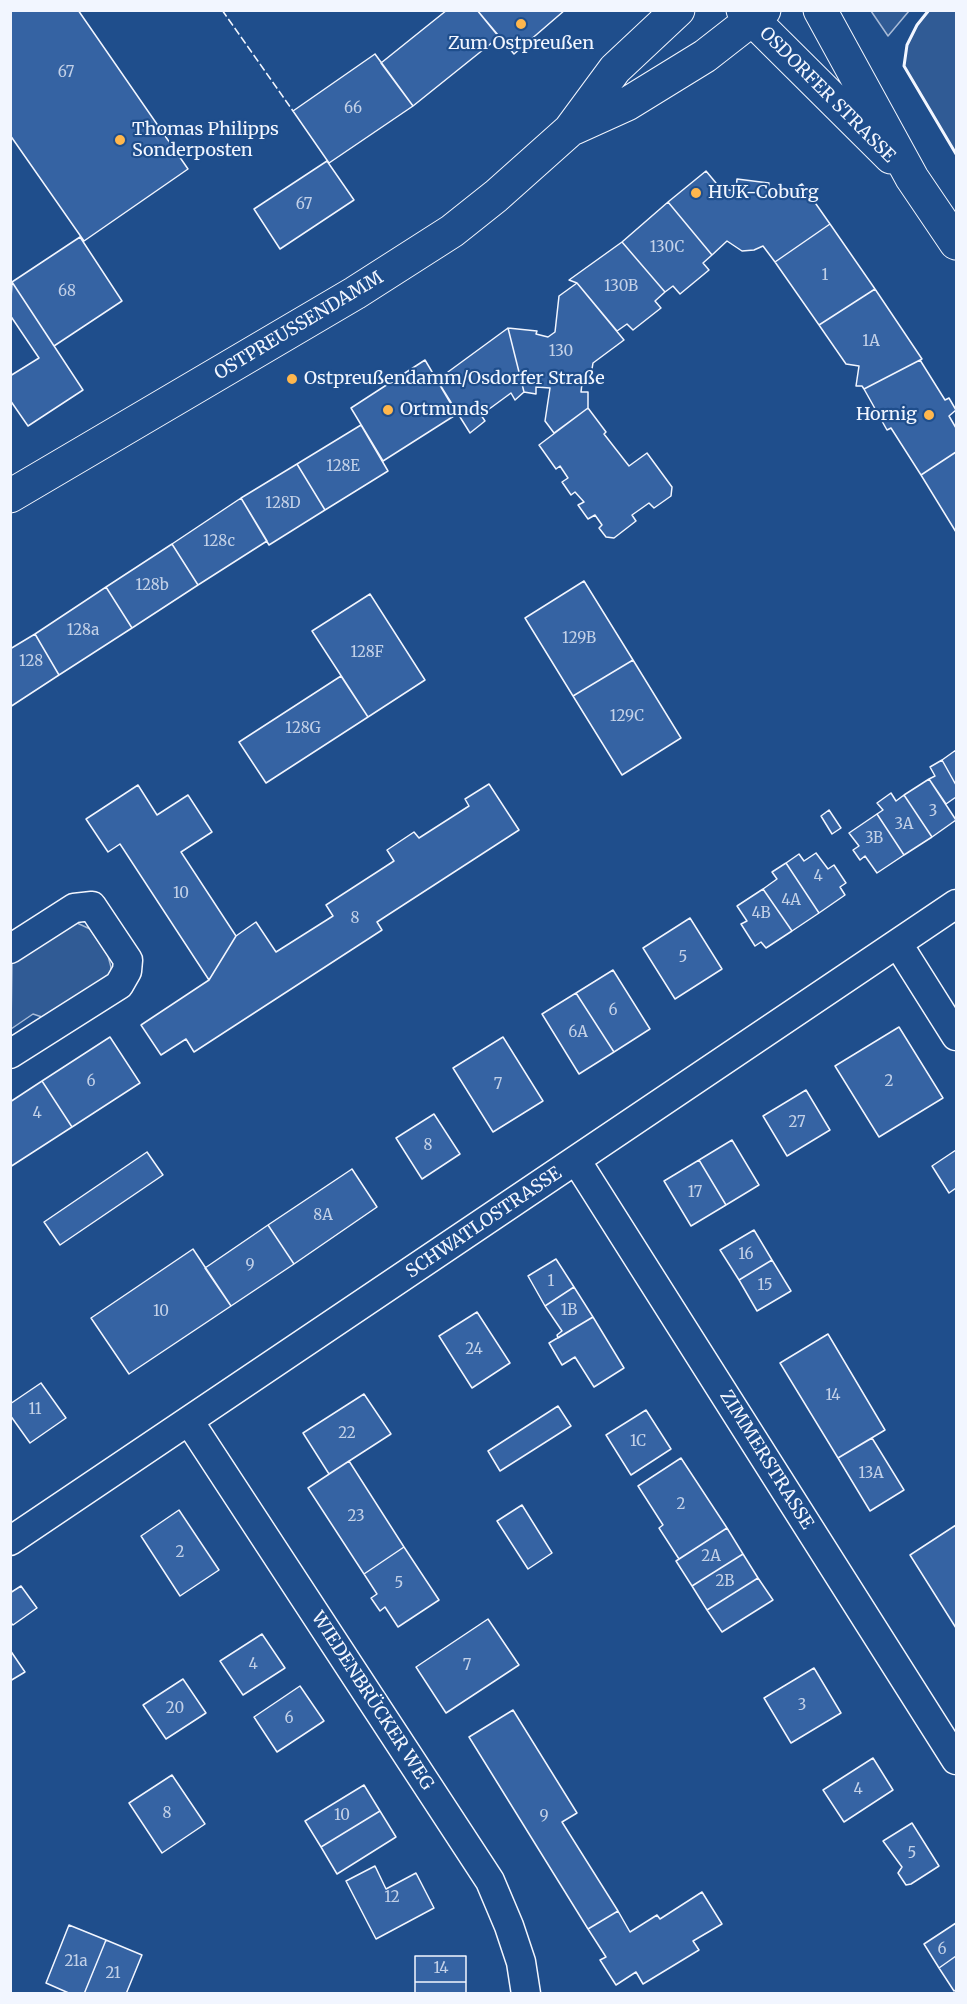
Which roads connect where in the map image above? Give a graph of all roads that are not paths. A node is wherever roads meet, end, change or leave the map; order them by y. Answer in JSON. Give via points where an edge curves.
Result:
{"nodes":[{"id":1,"x":678,"y":10,"type":"edge"},
{"id":2,"x":819,"y":10,"type":"edge"},
{"id":3,"x":753,"y":14,"type":"edge"},
{"id":4,"x":570,"y":130,"type":"junction"},
{"id":5,"x":912,"y":178,"type":"junction"},
{"id":6,"x":957,"y":243,"type":"edge"},
{"id":7,"x":10,"y":496,"type":"edge"},
{"id":8,"x":957,"y":904,"type":"edge"},
{"id":9,"x":898,"y":944,"type":"junction"},
{"id":10,"x":10,"y":949,"type":"edge"},
{"id":11,"x":957,"y":1036,"type":"edge"},
{"id":12,"x":10,"y":1054,"type":"edge"},
{"id":13,"x":576,"y":1160,"type":"junction"},
{"id":14,"x":189,"y":1421,"type":"junction"},
{"id":15,"x":10,"y":1541,"type":"edge"},
{"id":16,"x":957,"y":1760,"type":"edge"},
{"id":17,"x":526,"y":1994,"type":"edge"}],
"edges":[{"from":1,"to":4,"type":"main road","name":"OSTPREUSSENDAMM","via":[[615,69]]},
{"from":2,"to":5,"type":"main road","name":"OSDORFER STRASSE"},
{"from":3,"to":4,"type":"main road","name":"OSTPREUSSENDAMM","via":[[705,57],[627,104]]},
{"from":3,"to":5,"type":"main road","name":"OSDORFER STRASSE"},
{"from":4,"to":7,"type":"main road","name":"OSTPREUSSENDAMM","via":[[496,196],[409,261]]},
{"from":5,"to":6,"type":"main road","name":"OSDORFER STRASSE"},
{"from":8,"to":9,"type":"street","name":"SCHWATLOSTRASSE"},
{"from":9,"to":11,"type":"street"},
{"from":9,"to":13,"type":"street","name":"SCHWATLOSTRASSE"},
{"from":10,"to":12,"type":"street","via":[[74,908],[92,906],[128,960],[119,986]]},
{"from":13,"to":14,"type":"street","name":"SCHWATLOSTRASSE"},
{"from":13,"to":16,"type":"street","name":"ZIMMERSTRASSE"},
{"from":14,"to":15,"type":"street","name":"SCHWATLOSTRASSE"},
{"from":14,"to":17,"type":"street","name":"WIEDENBRÜCKER WEG","via":[[490,1881],[509,1926]]}]}
